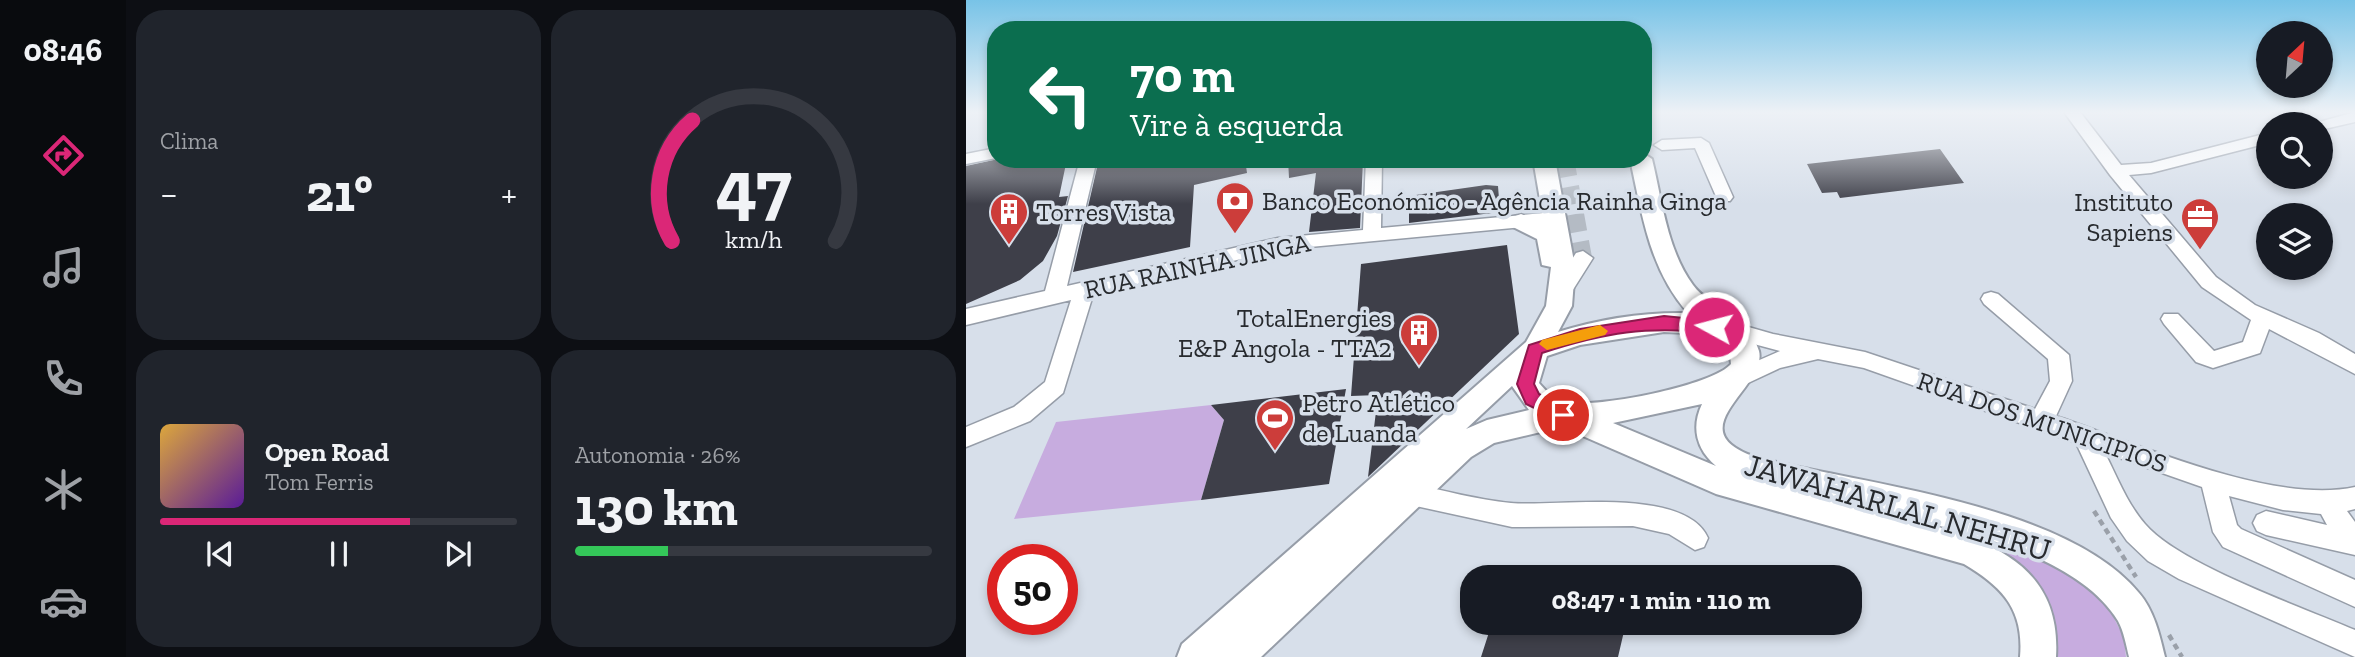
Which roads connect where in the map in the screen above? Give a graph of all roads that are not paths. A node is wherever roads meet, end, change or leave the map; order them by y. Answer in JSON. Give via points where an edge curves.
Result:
{"nodes":[{"id":1,"x":2095,"y":143,"type":"edge"},
{"id":2,"x":2250,"y":143,"type":"edge"},
{"id":3,"x":1662,"y":145,"type":"dead end"},
{"id":4,"x":987,"y":155,"type":"edge"},
{"id":5,"x":966,"y":159,"type":"edge"},
{"id":6,"x":1087,"y":168,"type":"edge"},
{"id":7,"x":1374,"y":168,"type":"edge"},
{"id":8,"x":1546,"y":168,"type":"edge"},
{"id":9,"x":1643,"y":168,"type":"edge"},
{"id":10,"x":2116,"y":171,"type":"junction"},
{"id":11,"x":1724,"y":197,"type":"dead end"},
{"id":12,"x":1555,"y":218,"type":"junction"},
{"id":13,"x":1521,"y":222,"type":"junction"},
{"id":14,"x":1371,"y":234,"type":"junction"},
{"id":15,"x":1583,"y":258,"type":"tunnel mouth"},
{"id":16,"x":1084,"y":290,"type":"junction"},
{"id":17,"x":1562,"y":291,"type":"junction"},
{"id":18,"x":1054,"y":297,"type":"junction"},
{"id":19,"x":1991,"y":299,"type":"dead end"},
{"id":20,"x":966,"y":317,"type":"edge"},
{"id":21,"x":2263,"y":317,"type":"junction"},
{"id":22,"x":2171,"y":319,"type":"dead end"},
{"id":23,"x":1731,"y":330,"type":"junction"},
{"id":24,"x":1535,"y":349,"type":"junction"},
{"id":25,"x":1828,"y":352,"type":"junction"},
{"id":26,"x":2355,"y":365,"type":"edge"},
{"id":27,"x":1731,"y":382,"type":"junction"},
{"id":28,"x":1563,"y":415,"type":"junction"},
{"id":29,"x":2041,"y":420,"type":"junction"},
{"id":30,"x":2084,"y":435,"type":"junction"},
{"id":31,"x":966,"y":437,"type":"edge"},
{"id":32,"x":1432,"y":443,"type":"junction"},
{"id":33,"x":2211,"y":481,"type":"junction"},
{"id":34,"x":1411,"y":495,"type":"junction"},
{"id":35,"x":2355,"y":498,"type":"edge"},
{"id":36,"x":2326,"y":501,"type":"junction"},
{"id":37,"x":2266,"y":523,"type":"dead end"},
{"id":38,"x":1695,"y":538,"type":"dead end"},
{"id":39,"x":2355,"y":543,"type":"edge"},
{"id":40,"x":2355,"y":594,"type":"edge"},
{"id":41,"x":2355,"y":645,"type":"edge"},
{"id":42,"x":1195,"y":657,"type":"edge"},
{"id":43,"x":1235,"y":657,"type":"edge"},
{"id":44,"x":2038,"y":657,"type":"edge"},
{"id":45,"x":2147,"y":657,"type":"edge"}],
"edges":[{"from":1,"to":10,"type":"street"},
{"from":2,"to":10,"type":"street","via":[[2151,168]]},
{"from":3,"to":11,"type":"street","via":[[1701,144]]},
{"from":4,"to":5,"type":"street"},
{"from":6,"to":18,"type":"street"},
{"from":7,"to":14,"type":"street"},
{"from":8,"to":12,"type":"main road"},
{"from":9,"to":23,"type":"main road","via":[[1676,285],[1690,303]]},
{"from":10,"to":21,"type":"street","via":[[2209,282]]},
{"from":12,"to":13,"type":"street","name":"RUA RAINHA JINGA"},
{"from":12,"to":17,"type":"main road"},
{"from":13,"to":14,"type":"street","name":"RUA RAINHA JINGA"},
{"from":13,"to":32,"type":"main road","via":[[1548,235],[1552,268],[1547,311]]},
{"from":14,"to":16,"type":"street","name":"RUA RAINHA JINGA","via":[[1278,244]]},
{"from":15,"to":17,"type":"street"},
{"from":16,"to":18,"type":"street","name":"RUA RAINHA JINGA"},
{"from":16,"to":31,"type":"street","via":[[1055,387],[1022,414]]},
{"from":17,"to":24,"type":"main road","via":[[1552,323]]},
{"from":18,"to":20,"type":"street","name":"RUA RAINHA JINGA"},
{"from":19,"to":29,"type":"street","via":[[2058,355],[2062,366],[2058,394]]},
{"from":21,"to":22,"type":"street","via":[[2252,347],[2213,360]]},
{"from":21,"to":26,"type":"street"},
{"from":23,"to":24,"type":"main road","via":[[1664,321],[1632,324]]},
{"from":23,"to":25,"type":"street","name":"RUA DOS MUNICIPIOS"},
{"from":23,"to":27,"type":"main road","name":"JAWAHARLAL NEHRU","via":[[1747,355],[1744,368]]},
{"from":24,"to":28,"type":"main road","name":"JAWAHARLAL NEHRU","via":[[1525,384],[1532,399]]},
{"from":24,"to":32,"type":"main road"},
{"from":25,"to":27,"type":"street","via":[[1775,361]]},
{"from":25,"to":29,"type":"street","name":"RUA DOS MUNICIPIOS","via":[[1865,360]]},
{"from":27,"to":28,"type":"main road","via":[[1643,408]]},
{"from":27,"to":45,"type":"main road","name":"JAWAHARLAL NEHRU","via":[[1708,422],[1709,437],[1726,457],[1758,470],[1953,516],[2063,553],[2097,575],[2127,603]]},
{"from":28,"to":34,"type":"main road","via":[[1487,432],[1460,448]]},
{"from":28,"to":44,"type":"main road","name":"JAWAHARLAL NEHRU","via":[[1716,480],[1981,556],[2005,572],[2032,605],[2041,643]]},
{"from":29,"to":30,"type":"street","name":"RUA DOS MUNICIPIOS"},
{"from":30,"to":33,"type":"street","name":"RUA DOS MUNICIPIOS"},
{"from":30,"to":41,"type":"street","via":[[2120,510],[2157,552]]},
{"from":32,"to":42,"type":"main road"},
{"from":33,"to":36,"type":"street","name":"RUA DOS MUNICIPIOS","via":[[2270,497]]},
{"from":33,"to":40,"type":"street","via":[[2226,532],[2232,538]]},
{"from":34,"to":38,"type":"street","via":[[1512,515],[1651,517],[1684,527]]},
{"from":34,"to":43,"type":"main road"},
{"from":35,"to":36,"type":"street","name":"RUA DOS MUNICIPIOS"},
{"from":36,"to":39,"type":"street"},
{"from":37,"to":39,"type":"street"}]}
